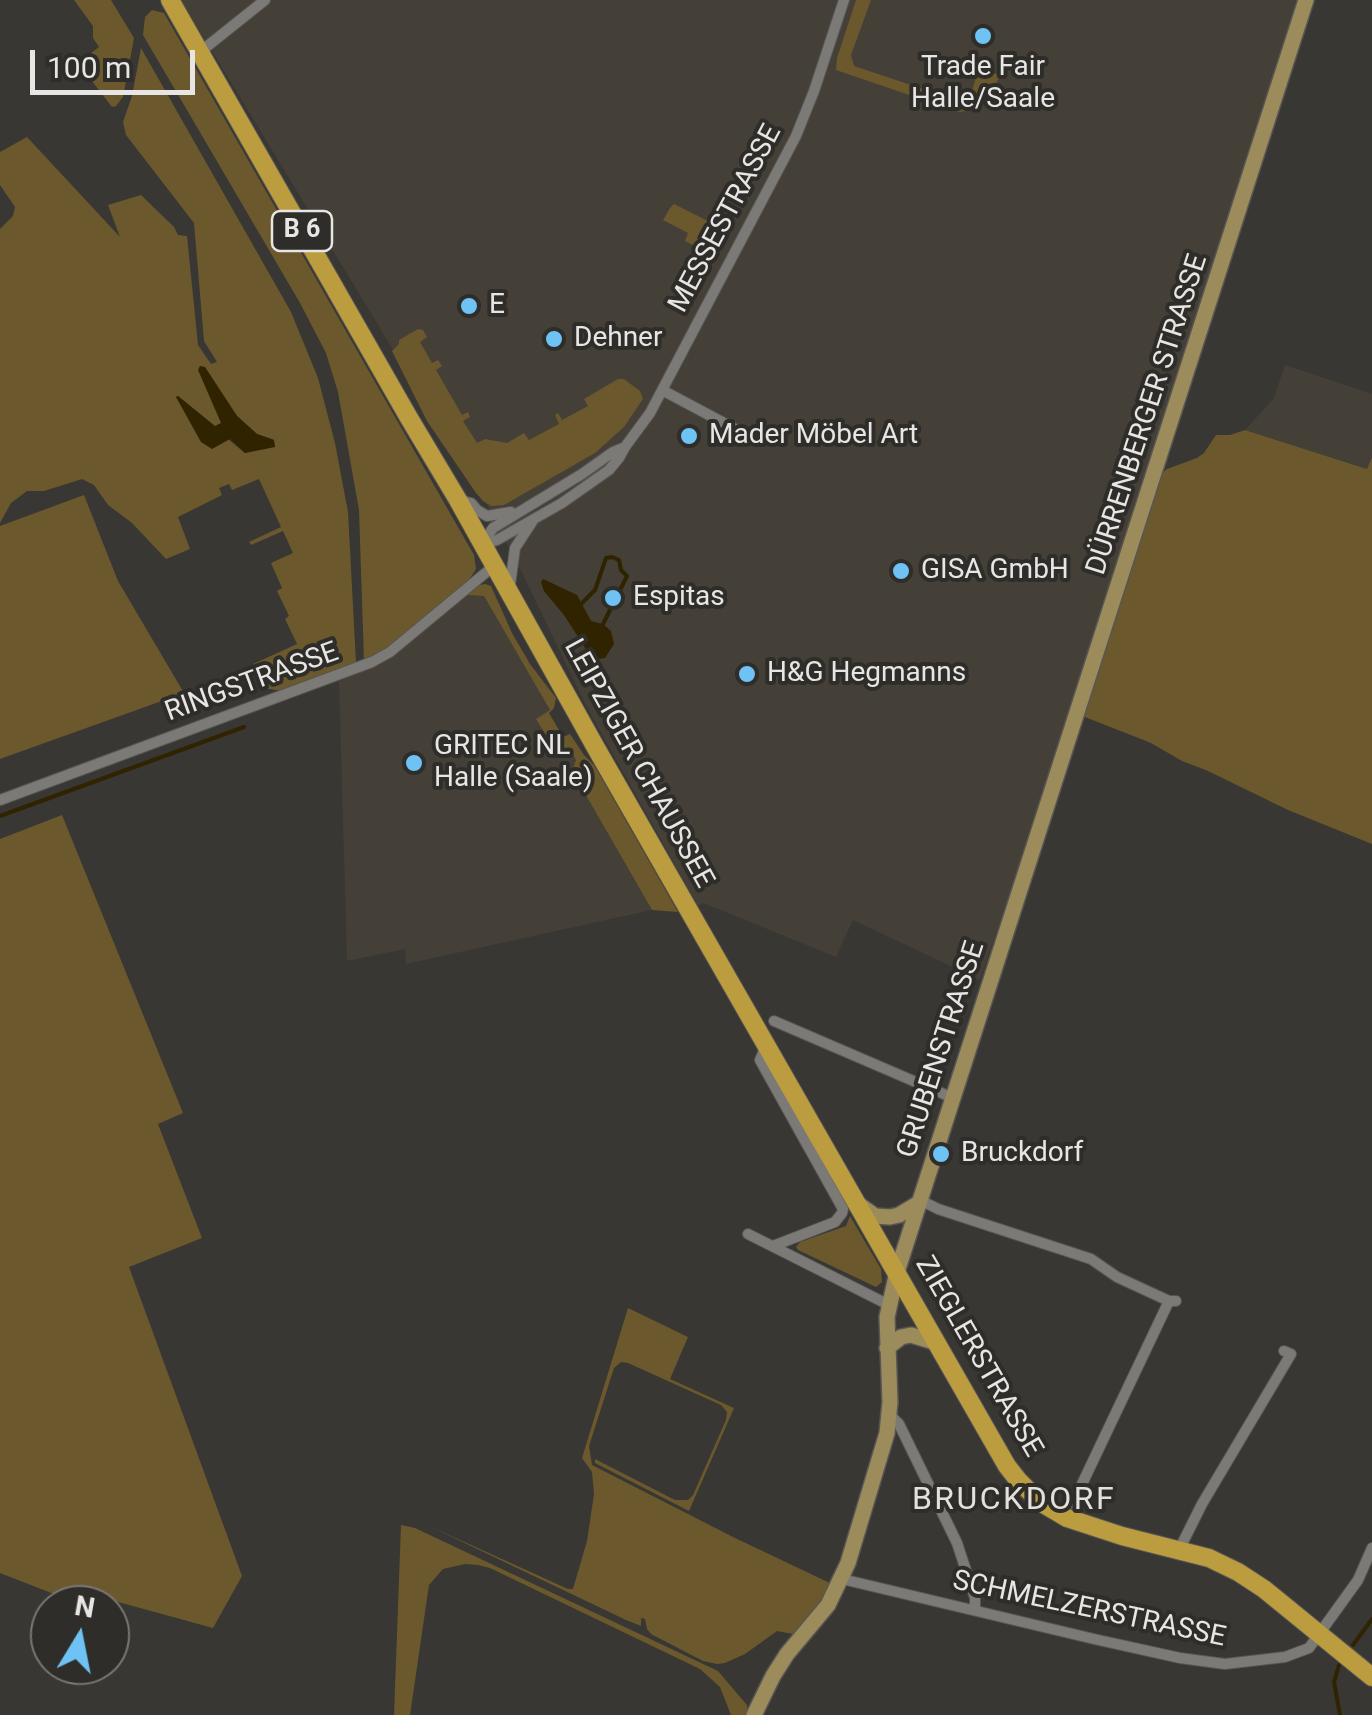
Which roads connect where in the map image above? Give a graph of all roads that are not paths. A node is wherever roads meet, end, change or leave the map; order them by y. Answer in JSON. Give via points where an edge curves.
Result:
{"nodes":[{"id":1,"x":170,"y":0,"type":"edge"},
{"id":2,"x":265,"y":0,"type":"edge"},
{"id":3,"x":844,"y":0,"type":"edge"},
{"id":4,"x":1306,"y":0,"type":"edge"},
{"id":5,"x":200,"y":52,"type":"junction"},
{"id":6,"x":662,"y":390,"type":"junction"},
{"id":7,"x":738,"y":431,"type":"dead end"},
{"id":8,"x":624,"y":447,"type":"junction"},
{"id":9,"x":458,"y":500,"type":"junction"},
{"id":10,"x":521,"y":509,"type":"junction"},
{"id":11,"x":536,"y":518,"type":"junction"},
{"id":12,"x":483,"y":544,"type":"junction"},
{"id":13,"x":495,"y":565,"type":"junction"},
{"id":14,"x":510,"y":591,"type":"junction"},
{"id":15,"x":0,"y":800,"type":"edge"},
{"id":16,"x":1035,"y":844,"type":"joint"},
{"id":17,"x":747,"y":1012,"type":"joint"},
{"id":18,"x":774,"y":1021,"type":"dead end"},
{"id":19,"x":953,"y":1098,"type":"junction"},
{"id":20,"x":919,"y":1202,"type":"junction"},
{"id":21,"x":851,"y":1206,"type":"junction"},
{"id":22,"x":748,"y":1234,"type":"dead end"},
{"id":23,"x":772,"y":1246,"type":"junction"},
{"id":24,"x":896,"y":1272,"type":"junction"},
{"id":25,"x":889,"y":1304,"type":"junction"},
{"id":26,"x":934,"y":1342,"type":"junction"},
{"id":27,"x":887,"y":1348,"type":"junction"},
{"id":28,"x":1284,"y":1351,"type":"dead end"},
{"id":29,"x":889,"y":1414,"type":"junction"},
{"id":30,"x":1074,"y":1503,"type":"dead end"},
{"id":31,"x":1372,"y":1548,"type":"edge"},
{"id":32,"x":1178,"y":1550,"type":"junction"},
{"id":33,"x":842,"y":1579,"type":"junction"},
{"id":34,"x":975,"y":1610,"type":"junction"},
{"id":35,"x":1318,"y":1633,"type":"junction"},
{"id":36,"x":1372,"y":1677,"type":"edge"},
{"id":37,"x":754,"y":1715,"type":"edge"}],
"edges":[{"from":1,"to":5,"type":"main road","number":"B 6"},
{"from":2,"to":5,"type":"street"},
{"from":3,"to":6,"type":"street","name":"MESSESTRASSE","via":[[796,136]]},
{"from":4,"to":16,"type":"street","name":"DÜRRENBERGER STRASSE"},
{"from":5,"to":9,"type":"main road","number":"B 6"},
{"from":6,"to":7,"type":"street"},
{"from":6,"to":8,"type":"street","name":"MESSESTRASSE"},
{"from":8,"to":10,"type":"street","name":"MESSESTRASSE"},
{"from":8,"to":11,"type":"street","name":"MESSESTRASSE","via":[[609,470]]},
{"from":9,"to":10,"type":"street","via":[[494,517]]},
{"from":9,"to":12,"type":"main road","number":"B 6"},
{"from":10,"to":12,"type":"street","name":"MESSESTRASSE"},
{"from":11,"to":12,"type":"street","name":"MESSESTRASSE"},
{"from":11,"to":14,"type":"street","via":[[515,548]]},
{"from":12,"to":13,"type":"main road","name":"LEIPZIGER CHAUSSEE","number":"B 6"},
{"from":13,"to":14,"type":"main road","name":"LEIPZIGER CHAUSSEE","number":"B 6"},
{"from":13,"to":15,"type":"street","name":"RINGSTRASSE","via":[[372,662]]},
{"from":14,"to":17,"type":"main road","name":"LEIPZIGER CHAUSSEE","number":"B 6"},
{"from":16,"to":19,"type":"street","name":"GRUBENSTRASSE"},
{"from":17,"to":21,"type":"main road","name":"ZIEGLERSTRASSE","number":"B 6"},
{"from":18,"to":19,"type":"street"},
{"from":19,"to":20,"type":"street","name":"GRUBENSTRASSE"},
{"from":20,"to":21,"type":"street","via":[[890,1217]]},
{"from":20,"to":24,"type":"street","name":"GRUBENSTRASSE"},
{"from":20,"to":30,"type":"street","via":[[1091,1259],[1172,1301]]},
{"from":21,"to":23,"type":"street","via":[[835,1222]]},
{"from":21,"to":24,"type":"main road","name":"ZIEGLERSTRASSE","number":"B 6"},
{"from":22,"to":23,"type":"street"},
{"from":23,"to":25,"type":"street"},
{"from":24,"to":25,"type":"street","name":"GRUBENSTRASSE"},
{"from":24,"to":26,"type":"main road","name":"ZIEGLERSTRASSE","number":"B 6"},
{"from":25,"to":27,"type":"street","name":"GRUBENSTRASSE"},
{"from":26,"to":27,"type":"street","via":[[912,1335]]},
{"from":26,"to":32,"type":"main road","name":"ZIEGLERSTRASSE","number":"B 6","via":[[1006,1466],[1040,1502],[1092,1527]]},
{"from":27,"to":29,"type":"street","name":"GRUBENSTRASSE"},
{"from":28,"to":32,"type":"street","via":[[1291,1354]]},
{"from":29,"to":33,"type":"street","name":"GRUBENSTRASSE"},
{"from":29,"to":34,"type":"street","via":[[957,1543]]},
{"from":31,"to":35,"type":"street","via":[[1358,1580]]},
{"from":32,"to":35,"type":"main road","name":"ZIEGLERSTRASSE","number":"B 6","via":[[1238,1572]]},
{"from":33,"to":34,"type":"street","name":"SCHMELZERSTRASSE"},
{"from":33,"to":37,"type":"street","name":"GRUBENSTRASSE","via":[[780,1665]]},
{"from":34,"to":35,"type":"street","name":"SCHMELZERSTRASSE","via":[[1212,1664],[1297,1654]]},
{"from":35,"to":36,"type":"main road","name":"ZIEGLERSTRASSE","number":"B 6"}]}
